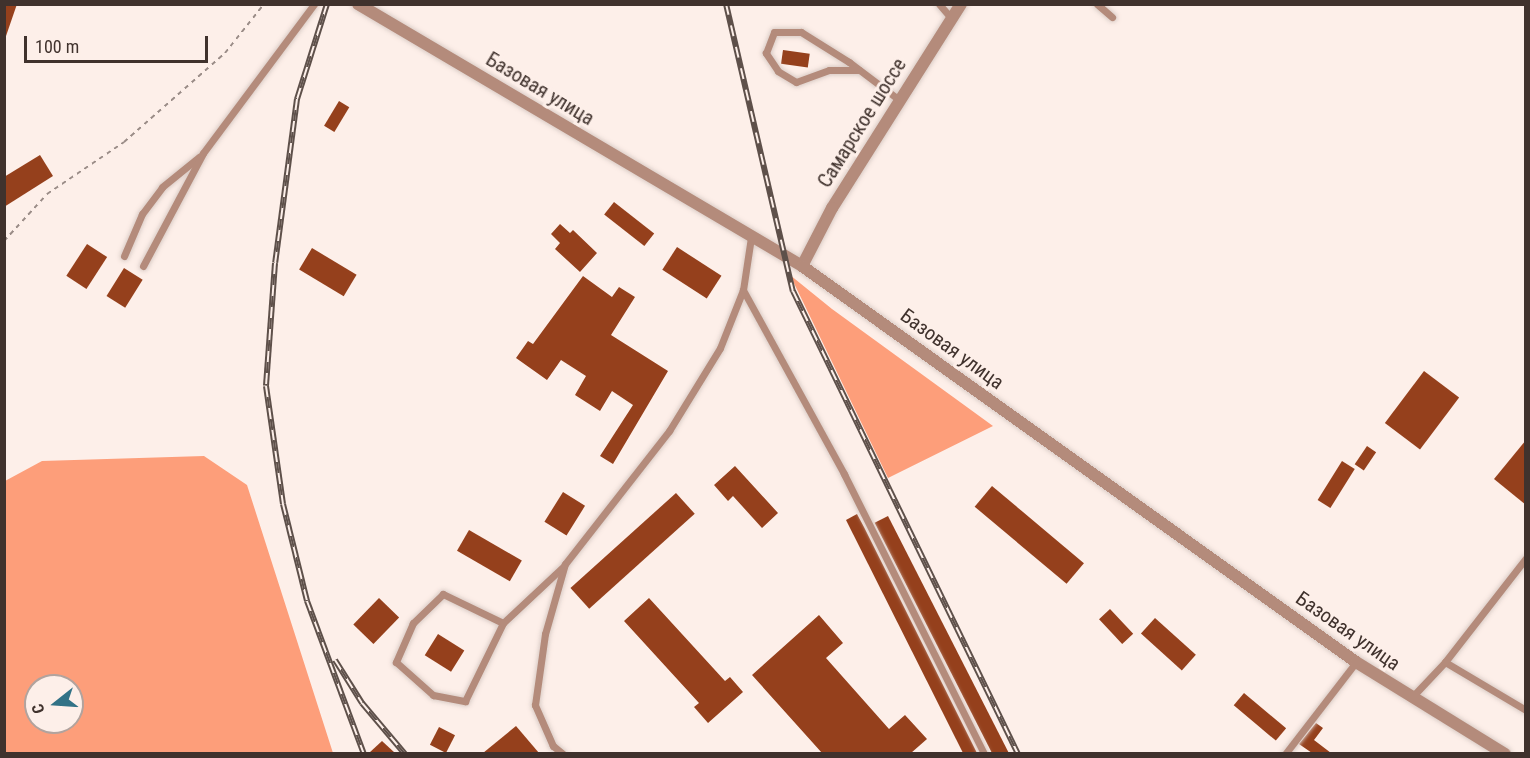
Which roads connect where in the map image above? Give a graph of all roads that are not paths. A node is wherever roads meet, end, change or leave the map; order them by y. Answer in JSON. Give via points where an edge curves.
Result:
{"nodes":[{"id":1,"x":314,"y":4,"type":"edge"},
{"id":2,"x":358,"y":4,"type":"edge"},
{"id":3,"x":939,"y":4,"type":"edge"},
{"id":4,"x":961,"y":4,"type":"edge"},
{"id":5,"x":1097,"y":4,"type":"edge"},
{"id":6,"x":1112,"y":17,"type":"dead end"},
{"id":7,"x":951,"y":18,"type":"junction"},
{"id":8,"x":858,"y":70,"type":"junction"},
{"id":9,"x":898,"y":99,"type":"junction"},
{"id":10,"x":203,"y":153,"type":"junction"},
{"id":11,"x":751,"y":237,"type":"junction"},
{"id":12,"x":124,"y":256,"type":"dead end"},
{"id":13,"x":143,"y":266,"type":"dead end"},
{"id":14,"x":802,"y":266,"type":"junction"},
{"id":15,"x":742,"y":290,"type":"junction"},
{"id":16,"x":1526,"y":558,"type":"edge"},
{"id":17,"x":565,"y":564,"type":"junction"},
{"id":18,"x":502,"y":623,"type":"junction"},
{"id":19,"x":1356,"y":662,"type":"junction"},
{"id":20,"x":1445,"y":662,"type":"junction"},
{"id":21,"x":1412,"y":698,"type":"junction"},
{"id":22,"x":1526,"y":710,"type":"edge"},
{"id":23,"x":551,"y":750,"type":"edge"},
{"id":24,"x":563,"y":753,"type":"edge"},
{"id":25,"x":984,"y":753,"type":"edge"},
{"id":26,"x":1285,"y":753,"type":"edge"},
{"id":27,"x":1505,"y":753,"type":"edge"}],
"edges":[{"from":1,"to":10,"type":"lane"},
{"from":2,"to":11,"type":"street","name":"Базовая улица"},
{"from":3,"to":7,"type":"lane"},
{"from":4,"to":7,"type":"street","name":"Самарское шоссе"},
{"from":5,"to":6,"type":"lane"},
{"from":7,"to":9,"type":"street","name":"Самарское шоссе"},
{"from":8,"to":8,"type":"lane","via":[[801,32],[774,32],[766,53],[778,71],[796,82],[829,70]]},
{"from":8,"to":9,"type":"lane"},
{"from":9,"to":14,"type":"street","name":"Самарское шоссе"},
{"from":10,"to":12,"type":"lane","via":[[162,187],[142,214]]},
{"from":10,"to":13,"type":"lane"},
{"from":11,"to":14,"type":"street","name":"Базовая улица"},
{"from":11,"to":15,"type":"lane"},
{"from":14,"to":19,"type":"street","name":"Базовая улица"},
{"from":15,"to":17,"type":"lane","via":[[720,348],[669,431]]},
{"from":15,"to":25,"type":"lane","via":[[844,474]]},
{"from":16,"to":20,"type":"lane"},
{"from":17,"to":18,"type":"lane"},
{"from":17,"to":23,"type":"lane","via":[[545,634],[536,705]]},
{"from":18,"to":18,"type":"lane","via":[[465,701],[433,695],[396,662],[413,623],[443,594]]},
{"from":19,"to":21,"type":"street","name":"Базовая улица"},
{"from":19,"to":26,"type":"lane"},
{"from":20,"to":21,"type":"lane"},
{"from":20,"to":22,"type":"lane"},
{"from":21,"to":27,"type":"street","name":"Базовая улица"},
{"from":23,"to":24,"type":"lane"}]}
